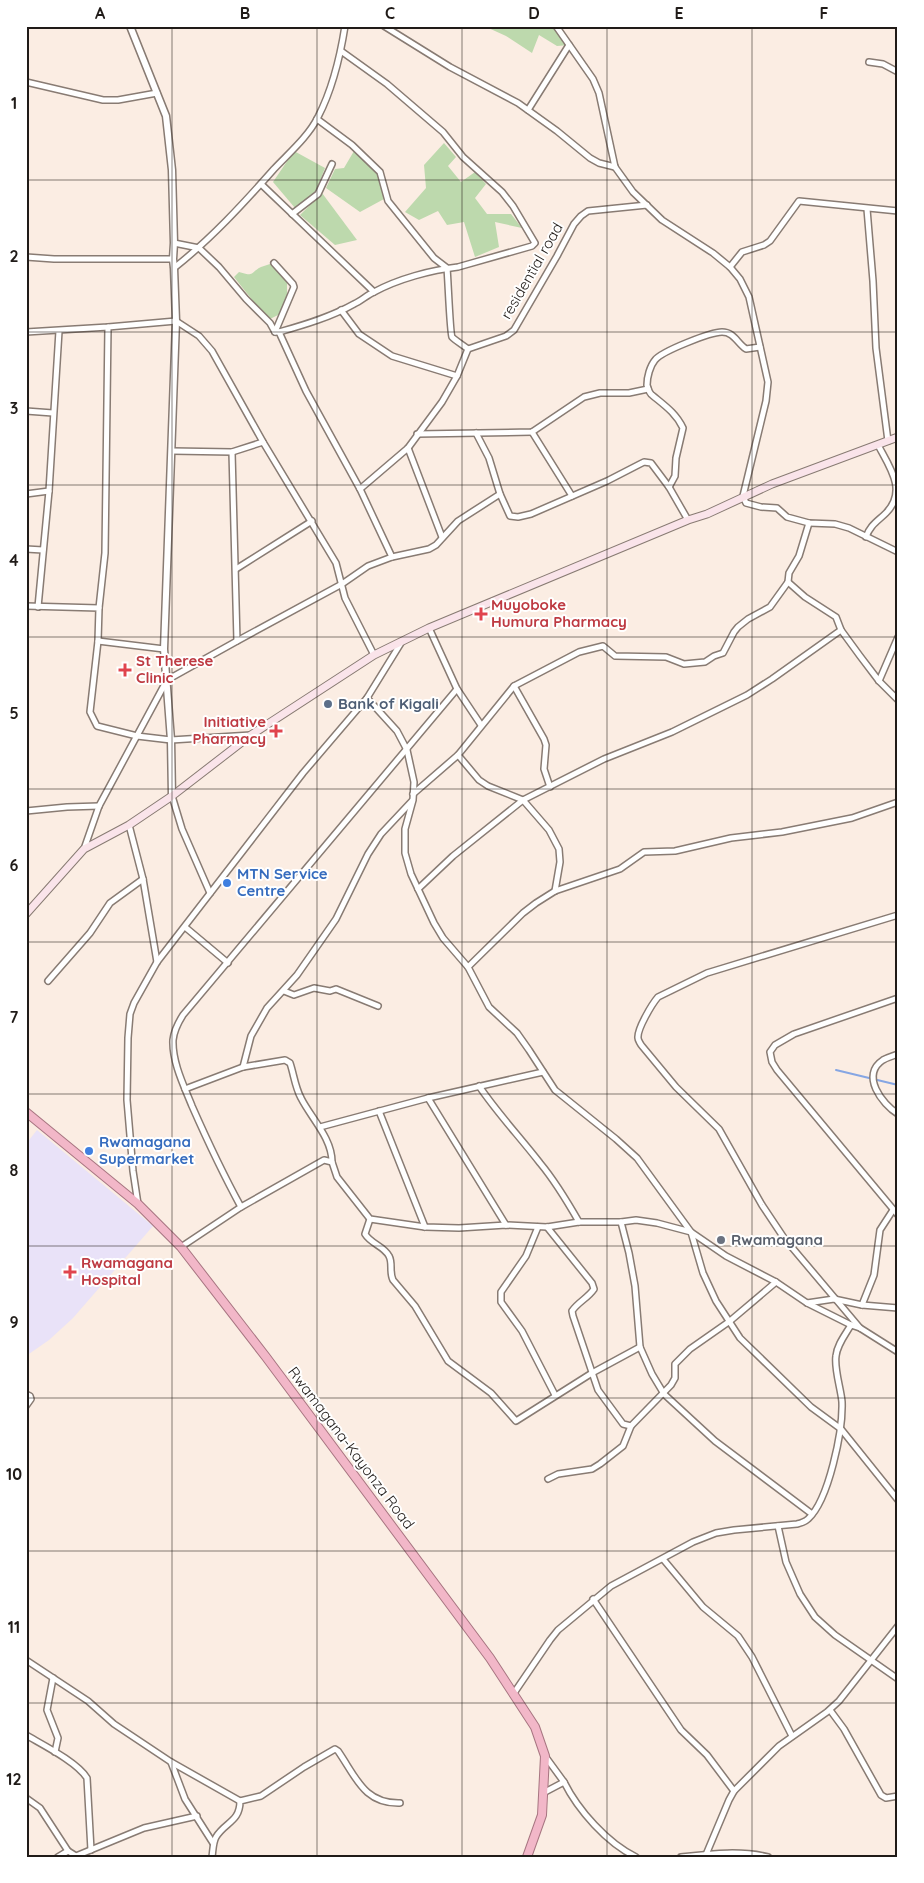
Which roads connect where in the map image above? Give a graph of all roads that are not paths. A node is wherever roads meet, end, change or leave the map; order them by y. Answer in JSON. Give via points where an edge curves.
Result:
{"nodes":[{"id":1,"x":130,"y":26,"type":"edge"},
{"id":2,"x":345,"y":26,"type":"edge"},
{"id":3,"x":384,"y":26,"type":"edge"},
{"id":4,"x":556,"y":26,"type":"edge"},
{"id":5,"x":569,"y":45,"type":"junction"},
{"id":6,"x":341,"y":51,"type":"junction"},
{"id":7,"x":869,"y":62,"type":"dead end"},
{"id":8,"x":898,"y":72,"type":"edge"},
{"id":9,"x":26,"y":82,"type":"edge"},
{"id":10,"x":157,"y":93,"type":"junction"},
{"id":11,"x":528,"y":110,"type":"junction"},
{"id":12,"x":317,"y":119,"type":"junction"},
{"id":13,"x":332,"y":164,"type":"dead end"},
{"id":14,"x":615,"y":167,"type":"junction"},
{"id":15,"x":261,"y":184,"type":"junction"},
{"id":16,"x":647,"y":204,"type":"junction"},
{"id":17,"x":867,"y":209,"type":"junction"},
{"id":18,"x":898,"y":211,"type":"edge"},
{"id":19,"x":292,"y":214,"type":"junction"},
{"id":20,"x":174,"y":243,"type":"junction"},
{"id":21,"x":199,"y":248,"type":"junction"},
{"id":22,"x":26,"y":257,"type":"edge"},
{"id":23,"x":173,"y":259,"type":"junction"},
{"id":24,"x":274,"y":264,"type":"dead end"},
{"id":25,"x":730,"y":267,"type":"junction"},
{"id":26,"x":174,"y":268,"type":"junction"},
{"id":27,"x":447,"y":268,"type":"junction"},
{"id":28,"x":374,"y":292,"type":"junction"},
{"id":29,"x":341,"y":310,"type":"junction"},
{"id":30,"x":176,"y":321,"type":"junction"},
{"id":31,"x":108,"y":327,"type":"junction"},
{"id":32,"x":59,"y":330,"type":"junction"},
{"id":33,"x":26,"y":332,"type":"edge"},
{"id":34,"x":277,"y":332,"type":"junction"},
{"id":35,"x":760,"y":347,"type":"junction"},
{"id":36,"x":468,"y":349,"type":"junction"},
{"id":37,"x":457,"y":376,"type":"junction"},
{"id":38,"x":648,"y":388,"type":"junction"},
{"id":39,"x":26,"y":411,"type":"edge"},
{"id":40,"x":53,"y":414,"type":"junction"},
{"id":41,"x":532,"y":432,"type":"junction"},
{"id":42,"x":476,"y":433,"type":"junction"},
{"id":43,"x":417,"y":434,"type":"junction"},
{"id":44,"x":898,"y":437,"type":"edge"},
{"id":45,"x":888,"y":441,"type":"junction"},
{"id":46,"x":263,"y":442,"type":"junction"},
{"id":47,"x":878,"y":445,"type":"junction"},
{"id":48,"x":408,"y":448,"type":"junction"},
{"id":49,"x":172,"y":451,"type":"junction"},
{"id":50,"x":232,"y":452,"type":"junction"},
{"id":51,"x":827,"y":464,"type":"junction"},
{"id":52,"x":669,"y":487,"type":"junction"},
{"id":53,"x":360,"y":489,"type":"junction"},
{"id":54,"x":49,"y":491,"type":"junction"},
{"id":55,"x":26,"y":494,"type":"edge"},
{"id":56,"x":500,"y":494,"type":"junction"},
{"id":57,"x":572,"y":496,"type":"junction"},
{"id":58,"x":743,"y":496,"type":"junction"},
{"id":59,"x":718,"y":509,"type":"junction"},
{"id":60,"x":688,"y":520,"type":"junction"},
{"id":61,"x":312,"y":521,"type":"junction"},
{"id":62,"x":809,"y":523,"type":"junction"},
{"id":63,"x":442,"y":537,"type":"junction"},
{"id":64,"x":866,"y":537,"type":"junction"},
{"id":65,"x":26,"y":549,"type":"edge"},
{"id":66,"x":43,"y":550,"type":"junction"},
{"id":67,"x":898,"y":552,"type":"edge"},
{"id":68,"x":392,"y":557,"type":"junction"},
{"id":69,"x":236,"y":569,"type":"junction"},
{"id":70,"x":788,"y":582,"type":"junction"},
{"id":71,"x":342,"y":584,"type":"junction"},
{"id":72,"x":512,"y":594,"type":"junction"},
{"id":73,"x":26,"y":606,"type":"edge"},
{"id":74,"x":38,"y":607,"type":"junction"},
{"id":75,"x":100,"y":608,"type":"junction"},
{"id":76,"x":429,"y":628,"type":"junction"},
{"id":77,"x":841,"y":630,"type":"junction"},
{"id":78,"x":898,"y":637,"type":"edge"},
{"id":79,"x":402,"y":640,"type":"junction"},
{"id":80,"x":98,"y":641,"type":"junction"},
{"id":81,"x":236,"y":641,"type":"junction"},
{"id":82,"x":164,"y":649,"type":"junction"},
{"id":83,"x":374,"y":655,"type":"junction"},
{"id":84,"x":167,"y":680,"type":"junction"},
{"id":85,"x":879,"y":681,"type":"junction"},
{"id":86,"x":514,"y":686,"type":"junction"},
{"id":87,"x":457,"y":689,"type":"junction"},
{"id":88,"x":367,"y":698,"type":"junction"},
{"id":89,"x":898,"y":700,"type":"edge"},
{"id":90,"x":481,"y":725,"type":"junction"},
{"id":91,"x":251,"y":735,"type":"junction"},
{"id":92,"x":137,"y":736,"type":"junction"},
{"id":93,"x":171,"y":740,"type":"junction"},
{"id":94,"x":407,"y":750,"type":"junction"},
{"id":95,"x":458,"y":756,"type":"junction"},
{"id":96,"x":550,"y":787,"type":"junction"},
{"id":97,"x":172,"y":796,"type":"junction"},
{"id":98,"x":413,"y":797,"type":"junction"},
{"id":99,"x":523,"y":800,"type":"junction"},
{"id":100,"x":898,"y":802,"type":"edge"},
{"id":101,"x":99,"y":806,"type":"junction"},
{"id":102,"x":26,"y":811,"type":"edge"},
{"id":103,"x":129,"y":825,"type":"junction"},
{"id":104,"x":84,"y":849,"type":"junction"},
{"id":105,"x":143,"y":879,"type":"junction"},
{"id":106,"x":418,"y":889,"type":"junction"},
{"id":107,"x":555,"y":891,"type":"junction"},
{"id":108,"x":210,"y":893,"type":"junction"},
{"id":109,"x":26,"y":914,"type":"edge"},
{"id":110,"x":898,"y":915,"type":"edge"},
{"id":111,"x":184,"y":927,"type":"junction"},
{"id":112,"x":157,"y":962,"type":"junction"},
{"id":113,"x":228,"y":963,"type":"junction"},
{"id":114,"x":468,"y":968,"type":"junction"},
{"id":115,"x":48,"y":981,"type":"dead end"},
{"id":116,"x":284,"y":991,"type":"junction"},
{"id":117,"x":898,"y":998,"type":"edge"},
{"id":118,"x":378,"y":1006,"type":"dead end"},
{"id":119,"x":898,"y":1054,"type":"edge"},
{"id":120,"x":243,"y":1067,"type":"junction"},
{"id":121,"x":543,"y":1072,"type":"junction"},
{"id":122,"x":480,"y":1086,"type":"junction"},
{"id":123,"x":185,"y":1089,"type":"junction"},
{"id":124,"x":428,"y":1098,"type":"junction"},
{"id":125,"x":379,"y":1110,"type":"junction"},
{"id":126,"x":26,"y":1112,"type":"edge"},
{"id":127,"x":898,"y":1114,"type":"edge"},
{"id":128,"x":320,"y":1127,"type":"junction"},
{"id":129,"x":332,"y":1162,"type":"junction"},
{"id":130,"x":138,"y":1204,"type":"junction"},
{"id":131,"x":241,"y":1207,"type":"junction"},
{"id":132,"x":893,"y":1210,"type":"junction"},
{"id":133,"x":898,"y":1215,"type":"edge"},
{"id":134,"x":370,"y":1219,"type":"junction"},
{"id":135,"x":578,"y":1222,"type":"junction"},
{"id":136,"x":621,"y":1222,"type":"junction"},
{"id":137,"x":506,"y":1225,"type":"junction"},
{"id":138,"x":425,"y":1227,"type":"junction"},
{"id":139,"x":538,"y":1227,"type":"junction"},
{"id":140,"x":547,"y":1227,"type":"junction"},
{"id":141,"x":690,"y":1232,"type":"junction"},
{"id":142,"x":181,"y":1247,"type":"junction"},
{"id":143,"x":776,"y":1282,"type":"junction"},
{"id":144,"x":834,"y":1299,"type":"junction"},
{"id":145,"x":807,"y":1303,"type":"junction"},
{"id":146,"x":862,"y":1305,"type":"junction"},
{"id":147,"x":898,"y":1308,"type":"edge"},
{"id":148,"x":730,"y":1321,"type":"junction"},
{"id":149,"x":851,"y":1325,"type":"junction"},
{"id":150,"x":860,"y":1328,"type":"junction"},
{"id":151,"x":640,"y":1347,"type":"junction"},
{"id":152,"x":898,"y":1352,"type":"edge"},
{"id":153,"x":592,"y":1373,"type":"junction"},
{"id":154,"x":26,"y":1394,"type":"edge"},
{"id":155,"x":664,"y":1394,"type":"junction"},
{"id":156,"x":554,"y":1395,"type":"junction"},
{"id":157,"x":26,"y":1406,"type":"edge"},
{"id":158,"x":631,"y":1426,"type":"junction"},
{"id":159,"x":841,"y":1429,"type":"junction"},
{"id":160,"x":548,"y":1479,"type":"dead end"},
{"id":161,"x":898,"y":1500,"type":"edge"},
{"id":162,"x":812,"y":1514,"type":"junction"},
{"id":163,"x":778,"y":1526,"type":"junction"},
{"id":164,"x":663,"y":1559,"type":"junction"},
{"id":165,"x":593,"y":1600,"type":"junction"},
{"id":166,"x":898,"y":1626,"type":"edge"},
{"id":167,"x":26,"y":1660,"type":"edge"},
{"id":168,"x":870,"y":1660,"type":"junction"},
{"id":169,"x":53,"y":1678,"type":"junction"},
{"id":170,"x":898,"y":1679,"type":"edge"},
{"id":171,"x":514,"y":1694,"type":"junction"},
{"id":172,"x":830,"y":1710,"type":"junction"},
{"id":173,"x":26,"y":1735,"type":"edge"},
{"id":174,"x":792,"y":1736,"type":"junction"},
{"id":175,"x":55,"y":1752,"type":"junction"},
{"id":176,"x":545,"y":1756,"type":"junction"},
{"id":177,"x":171,"y":1762,"type":"junction"},
{"id":178,"x":564,"y":1782,"type":"junction"},
{"id":179,"x":734,"y":1791,"type":"junction"},
{"id":180,"x":545,"y":1792,"type":"junction"},
{"id":181,"x":898,"y":1796,"type":"edge"},
{"id":182,"x":26,"y":1798,"type":"edge"},
{"id":183,"x":240,"y":1800,"type":"junction"},
{"id":184,"x":400,"y":1803,"type":"dead end"},
{"id":185,"x":197,"y":1816,"type":"junction"},
{"id":186,"x":214,"y":1844,"type":"junction"},
{"id":187,"x":91,"y":1850,"type":"junction"},
{"id":188,"x":68,"y":1851,"type":"junction"},
{"id":189,"x":706,"y":1855,"type":"edge"},
{"id":190,"x":58,"y":1857,"type":"edge"},
{"id":191,"x":212,"y":1857,"type":"edge"},
{"id":192,"x":527,"y":1857,"type":"edge"},
{"id":193,"x":636,"y":1857,"type":"edge"},
{"id":194,"x":681,"y":1857,"type":"edge"},
{"id":195,"x":768,"y":1857,"type":"edge"}],
"edges":[{"from":1,"to":10,"type":"street"},
{"from":2,"to":6,"type":"street"},
{"from":3,"to":11,"type":"street","via":[[437,60]]},
{"from":4,"to":5,"type":"street"},
{"from":5,"to":11,"type":"street"},
{"from":5,"to":14,"type":"street","via":[[599,93]]},
{"from":6,"to":12,"type":"street"},
{"from":6,"to":27,"type":"street","name":"residential road","via":[[387,84],[443,132],[463,157],[502,192],[535,243]]},
{"from":7,"to":8,"type":"street"},
{"from":9,"to":10,"type":"street","via":[[103,100]]},
{"from":10,"to":20,"type":"street","via":[[166,116],[172,170]]},
{"from":11,"to":14,"type":"street","via":[[590,158]]},
{"from":12,"to":15,"type":"street"},
{"from":12,"to":27,"type":"street","via":[[352,145],[380,172],[388,201],[434,258]]},
{"from":13,"to":19,"type":"street","via":[[318,194]]},
{"from":14,"to":16,"type":"street","via":[[633,192]]},
{"from":15,"to":19,"type":"street"},
{"from":15,"to":21,"type":"street"},
{"from":16,"to":25,"type":"street","via":[[662,220],[713,252]]},
{"from":16,"to":36,"type":"street","name":"residential road","via":[[588,211],[581,216],[514,330]]},
{"from":17,"to":18,"type":"street"},
{"from":17,"to":25,"type":"street","via":[[799,202],[770,241],[742,252]]},
{"from":17,"to":45,"type":"street","via":[[876,348]]},
{"from":19,"to":28,"type":"street"},
{"from":20,"to":21,"type":"street"},
{"from":20,"to":23,"type":"street"},
{"from":21,"to":26,"type":"street"},
{"from":21,"to":34,"type":"street"},
{"from":22,"to":23,"type":"street","via":[[54,260]]},
{"from":23,"to":26,"type":"street"},
{"from":24,"to":34,"type":"street","via":[[294,284]]},
{"from":25,"to":35,"type":"street","via":[[749,297]]},
{"from":26,"to":30,"type":"street"},
{"from":27,"to":28,"type":"street","name":"residential road"},
{"from":27,"to":36,"type":"street","via":[[450,330],[452,336]]},
{"from":28,"to":29,"type":"street","name":"residential road"},
{"from":29,"to":34,"type":"street","name":"residential road","via":[[308,324]]},
{"from":29,"to":37,"type":"street","via":[[359,334],[392,356]]},
{"from":30,"to":31,"type":"street"},
{"from":30,"to":46,"type":"street","via":[[199,336],[212,352]]},
{"from":30,"to":49,"type":"street"},
{"from":31,"to":32,"type":"street"},
{"from":31,"to":75,"type":"street","via":[[105,552]]},
{"from":32,"to":33,"type":"street"},
{"from":32,"to":40,"type":"street"},
{"from":34,"to":53,"type":"street"},
{"from":35,"to":38,"type":"street","via":[[746,349],[732,334],[710,334],[662,353],[650,370]]},
{"from":35,"to":58,"type":"street","via":[[768,382],[766,401]]},
{"from":36,"to":37,"type":"street"},
{"from":37,"to":43,"type":"street"},
{"from":38,"to":41,"type":"street","via":[[584,397]]},
{"from":38,"to":52,"type":"street","via":[[683,428],[675,476]]},
{"from":39,"to":40,"type":"street"},
{"from":40,"to":54,"type":"street"},
{"from":41,"to":42,"type":"street"},
{"from":41,"to":57,"type":"street"},
{"from":42,"to":43,"type":"street"},
{"from":42,"to":56,"type":"street","via":[[489,458]]},
{"from":43,"to":48,"type":"street"},
{"from":44,"to":45,"type":"main road"},
{"from":45,"to":47,"type":"main road"},
{"from":46,"to":50,"type":"street"},
{"from":46,"to":61,"type":"street"},
{"from":47,"to":51,"type":"main road"},
{"from":47,"to":64,"type":"street","via":[[892,470],[897,490],[892,506]]},
{"from":48,"to":53,"type":"street"},
{"from":48,"to":63,"type":"street"},
{"from":49,"to":50,"type":"street"},
{"from":49,"to":82,"type":"street"},
{"from":50,"to":69,"type":"street"},
{"from":51,"to":58,"type":"main road"},
{"from":51,"to":59,"type":"street"},
{"from":52,"to":57,"type":"street","via":[[651,463],[644,462]]},
{"from":52,"to":60,"type":"street"},
{"from":53,"to":68,"type":"street"},
{"from":54,"to":55,"type":"street"},
{"from":54,"to":66,"type":"street"},
{"from":56,"to":57,"type":"street","via":[[510,516],[518,517]]},
{"from":56,"to":63,"type":"street","via":[[465,515]]},
{"from":58,"to":59,"type":"main road"},
{"from":58,"to":62,"type":"street","via":[[746,503],[777,508],[787,517]]},
{"from":59,"to":60,"type":"main road"},
{"from":59,"to":72,"type":"street"},
{"from":60,"to":72,"type":"main road"},
{"from":61,"to":69,"type":"street"},
{"from":61,"to":71,"type":"street","via":[[336,563]]},
{"from":62,"to":64,"type":"street","via":[[836,524]]},
{"from":62,"to":70,"type":"street","via":[[800,556],[789,573]]},
{"from":63,"to":68,"type":"street","via":[[429,549]]},
{"from":64,"to":67,"type":"street"},
{"from":65,"to":66,"type":"street"},
{"from":66,"to":74,"type":"street"},
{"from":68,"to":71,"type":"street","via":[[368,566]]},
{"from":69,"to":81,"type":"street"},
{"from":70,"to":77,"type":"street","via":[[836,617]]},
{"from":70,"to":86,"type":"street","via":[[770,607],[738,627],[723,653],[706,662],[684,664],[666,657],[616,656],[598,646],[579,652]]},
{"from":71,"to":81,"type":"street"},
{"from":71,"to":83,"type":"street","via":[[349,607]]},
{"from":72,"to":76,"type":"main road"},
{"from":73,"to":74,"type":"street"},
{"from":74,"to":75,"type":"street"},
{"from":75,"to":80,"type":"street"},
{"from":76,"to":79,"type":"main road"},
{"from":76,"to":87,"type":"street"},
{"from":77,"to":85,"type":"street"},
{"from":77,"to":96,"type":"street","via":[[746,695]]},
{"from":78,"to":85,"type":"street"},
{"from":79,"to":83,"type":"main road"},
{"from":79,"to":88,"type":"street"},
{"from":80,"to":82,"type":"street"},
{"from":80,"to":92,"type":"street","via":[[90,712],[93,720],[97,726]]},
{"from":81,"to":84,"type":"street"},
{"from":82,"to":84,"type":"street"},
{"from":83,"to":91,"type":"main road"},
{"from":84,"to":92,"type":"street"},
{"from":84,"to":93,"type":"street"},
{"from":85,"to":89,"type":"street"},
{"from":86,"to":90,"type":"street"},
{"from":86,"to":96,"type":"street","via":[[546,744],[544,770]]},
{"from":87,"to":90,"type":"street"},
{"from":87,"to":94,"type":"street"},
{"from":88,"to":94,"type":"street","via":[[397,731]]},
{"from":88,"to":108,"type":"street","via":[[303,773]]},
{"from":90,"to":95,"type":"street"},
{"from":91,"to":93,"type":"street"},
{"from":91,"to":97,"type":"main road"},
{"from":92,"to":93,"type":"street"},
{"from":92,"to":101,"type":"street"},
{"from":93,"to":97,"type":"street"},
{"from":94,"to":98,"type":"street","via":[[414,774]]},
{"from":94,"to":113,"type":"street"},
{"from":95,"to":98,"type":"street"},
{"from":95,"to":99,"type":"street","via":[[488,786]]},
{"from":96,"to":99,"type":"street"},
{"from":97,"to":103,"type":"main road"},
{"from":97,"to":108,"type":"street","via":[[182,829]]},
{"from":98,"to":106,"type":"street","via":[[404,840],[405,853]]},
{"from":98,"to":116,"type":"street","via":[[368,854],[336,919]]},
{"from":99,"to":106,"type":"street","via":[[453,856]]},
{"from":99,"to":107,"type":"street","via":[[550,830],[559,849]]},
{"from":100,"to":107,"type":"street","via":[[852,818],[782,832],[731,838],[675,851],[644,852],[620,869]]},
{"from":101,"to":102,"type":"street"},
{"from":101,"to":104,"type":"street"},
{"from":103,"to":104,"type":"main road"},
{"from":103,"to":105,"type":"street"},
{"from":104,"to":109,"type":"main road"},
{"from":105,"to":112,"type":"street"},
{"from":105,"to":115,"type":"street","via":[[110,903],[90,933]]},
{"from":106,"to":114,"type":"street","via":[[443,938]]},
{"from":107,"to":114,"type":"street","via":[[523,913]]},
{"from":108,"to":111,"type":"street"},
{"from":110,"to":144,"type":"street","via":[[707,973],[658,997],[639,1032],[642,1046],[676,1087],[719,1128],[784,1238]]},
{"from":111,"to":112,"type":"street"},
{"from":111,"to":113,"type":"street"},
{"from":112,"to":130,"type":"street","via":[[134,1003],[128,1038],[127,1100]]},
{"from":113,"to":123,"type":"street","via":[[176,1027],[173,1041],[175,1060]]},
{"from":114,"to":121,"type":"street","via":[[489,1007],[517,1033]]},
{"from":116,"to":118,"type":"street","via":[[294,995],[314,988],[336,989]]},
{"from":116,"to":120,"type":"street","via":[[263,1015],[252,1036]]},
{"from":117,"to":132,"type":"street","via":[[794,1034],[775,1045],[770,1052],[777,1070]]},
{"from":119,"to":127,"type":"street","via":[[882,1061],[875,1070],[873,1085],[882,1100]]},
{"from":120,"to":123,"type":"street"},
{"from":120,"to":128,"type":"street","via":[[285,1060],[290,1063],[301,1098]]},
{"from":121,"to":122,"type":"street"},
{"from":121,"to":141,"type":"street","via":[[565,1100],[637,1158]]},
{"from":122,"to":124,"type":"street"},
{"from":122,"to":135,"type":"street","via":[[550,1176]]},
{"from":123,"to":131,"type":"street"},
{"from":124,"to":125,"type":"street"},
{"from":124,"to":137,"type":"street"},
{"from":125,"to":128,"type":"street"},
{"from":125,"to":138,"type":"street"},
{"from":126,"to":130,"type":"highway","name":"Rwamagana-Kayonza Road"},
{"from":128,"to":129,"type":"street"},
{"from":129,"to":131,"type":"street","via":[[324,1160]]},
{"from":129,"to":134,"type":"street","via":[[337,1177]]},
{"from":130,"to":142,"type":"highway","name":"Rwamagana-Kayonza Road"},
{"from":131,"to":142,"type":"street"},
{"from":132,"to":133,"type":"street"},
{"from":132,"to":146,"type":"street","via":[[880,1230],[874,1274]]},
{"from":134,"to":138,"type":"street"},
{"from":134,"to":156,"type":"street","via":[[365,1234],[390,1257],[393,1280],[414,1306],[448,1361],[492,1393],[516,1421]]},
{"from":135,"to":136,"type":"street"},
{"from":135,"to":140,"type":"street"},
{"from":136,"to":141,"type":"street","via":[[646,1221]]},
{"from":136,"to":151,"type":"street","via":[[635,1286]]},
{"from":137,"to":138,"type":"street"},
{"from":137,"to":139,"type":"street"},
{"from":139,"to":140,"type":"street"},
{"from":139,"to":156,"type":"street","via":[[526,1256],[500,1297]]},
{"from":140,"to":153,"type":"street","via":[[592,1283],[594,1290],[572,1311]]},
{"from":141,"to":143,"type":"street","via":[[726,1256]]},
{"from":141,"to":148,"type":"street","via":[[703,1273]]},
{"from":142,"to":171,"type":"highway","name":"Rwamagana-Kayonza Road"},
{"from":143,"to":145,"type":"street"},
{"from":143,"to":148,"type":"street"},
{"from":144,"to":145,"type":"street"},
{"from":144,"to":146,"type":"street"},
{"from":144,"to":150,"type":"street"},
{"from":145,"to":149,"type":"street"},
{"from":146,"to":147,"type":"street"},
{"from":148,"to":155,"type":"street","via":[[690,1349],[675,1364],[675,1378]]},
{"from":148,"to":159,"type":"street","via":[[740,1338],[757,1355],[811,1406]]},
{"from":149,"to":150,"type":"street"},
{"from":149,"to":159,"type":"street","via":[[835,1359],[842,1402]]},
{"from":150,"to":152,"type":"street"},
{"from":151,"to":153,"type":"street"},
{"from":151,"to":155,"type":"street"},
{"from":153,"to":156,"type":"street"},
{"from":153,"to":158,"type":"street","via":[[605,1402],[623,1424]]},
{"from":154,"to":157,"type":"street","via":[[31,1399]]},
{"from":155,"to":158,"type":"street"},
{"from":155,"to":162,"type":"street","via":[[715,1441]]},
{"from":158,"to":160,"type":"street","via":[[623,1446],[600,1464],[592,1469],[558,1474]]},
{"from":159,"to":161,"type":"street"},
{"from":159,"to":162,"type":"street","via":[[827,1486]]},
{"from":162,"to":163,"type":"street","via":[[806,1521]]},
{"from":163,"to":164,"type":"street","via":[[716,1533]]},
{"from":163,"to":168,"type":"street","via":[[786,1562],[800,1594],[815,1617]]},
{"from":164,"to":165,"type":"street","via":[[611,1586]]},
{"from":164,"to":174,"type":"street","via":[[703,1607],[738,1636],[752,1656]]},
{"from":165,"to":171,"type":"street","via":[[550,1640]]},
{"from":165,"to":179,"type":"street","via":[[681,1730],[707,1755]]},
{"from":166,"to":168,"type":"street"},
{"from":167,"to":169,"type":"street"},
{"from":168,"to":170,"type":"street"},
{"from":168,"to":172,"type":"street"},
{"from":169,"to":175,"type":"street","via":[[47,1710],[58,1738]]},
{"from":169,"to":177,"type":"street"},
{"from":171,"to":176,"type":"highway","name":"Rwamagana-Kayonza Road","via":[[535,1727]]},
{"from":172,"to":174,"type":"street"},
{"from":172,"to":181,"type":"street","via":[[881,1795],[886,1798]]},
{"from":173,"to":175,"type":"street"},
{"from":174,"to":179,"type":"street"},
{"from":175,"to":187,"type":"street","via":[[87,1778]]},
{"from":176,"to":178,"type":"street"},
{"from":176,"to":180,"type":"highway","name":"Rwamagana-Kayonza Road"},
{"from":177,"to":183,"type":"street"},
{"from":177,"to":185,"type":"street","via":[[185,1799]]},
{"from":178,"to":180,"type":"street"},
{"from":178,"to":193,"type":"street","via":[[596,1827]]},
{"from":179,"to":189,"type":"street"},
{"from":180,"to":192,"type":"highway","name":"Rwamagana-Kayonza Road","via":[[542,1815]]},
{"from":182,"to":188,"type":"street","via":[[40,1808]]},
{"from":183,"to":184,"type":"street","via":[[261,1796],[335,1749],[370,1796],[386,1803]]},
{"from":183,"to":186,"type":"street","via":[[240,1810],[216,1836]]},
{"from":185,"to":186,"type":"street"},
{"from":185,"to":187,"type":"street","via":[[144,1828]]},
{"from":186,"to":191,"type":"street"},
{"from":187,"to":188,"type":"street","via":[[76,1856]]},
{"from":188,"to":190,"type":"street"},
{"from":189,"to":194,"type":"street"},
{"from":189,"to":195,"type":"street","via":[[758,1854]]}]}
